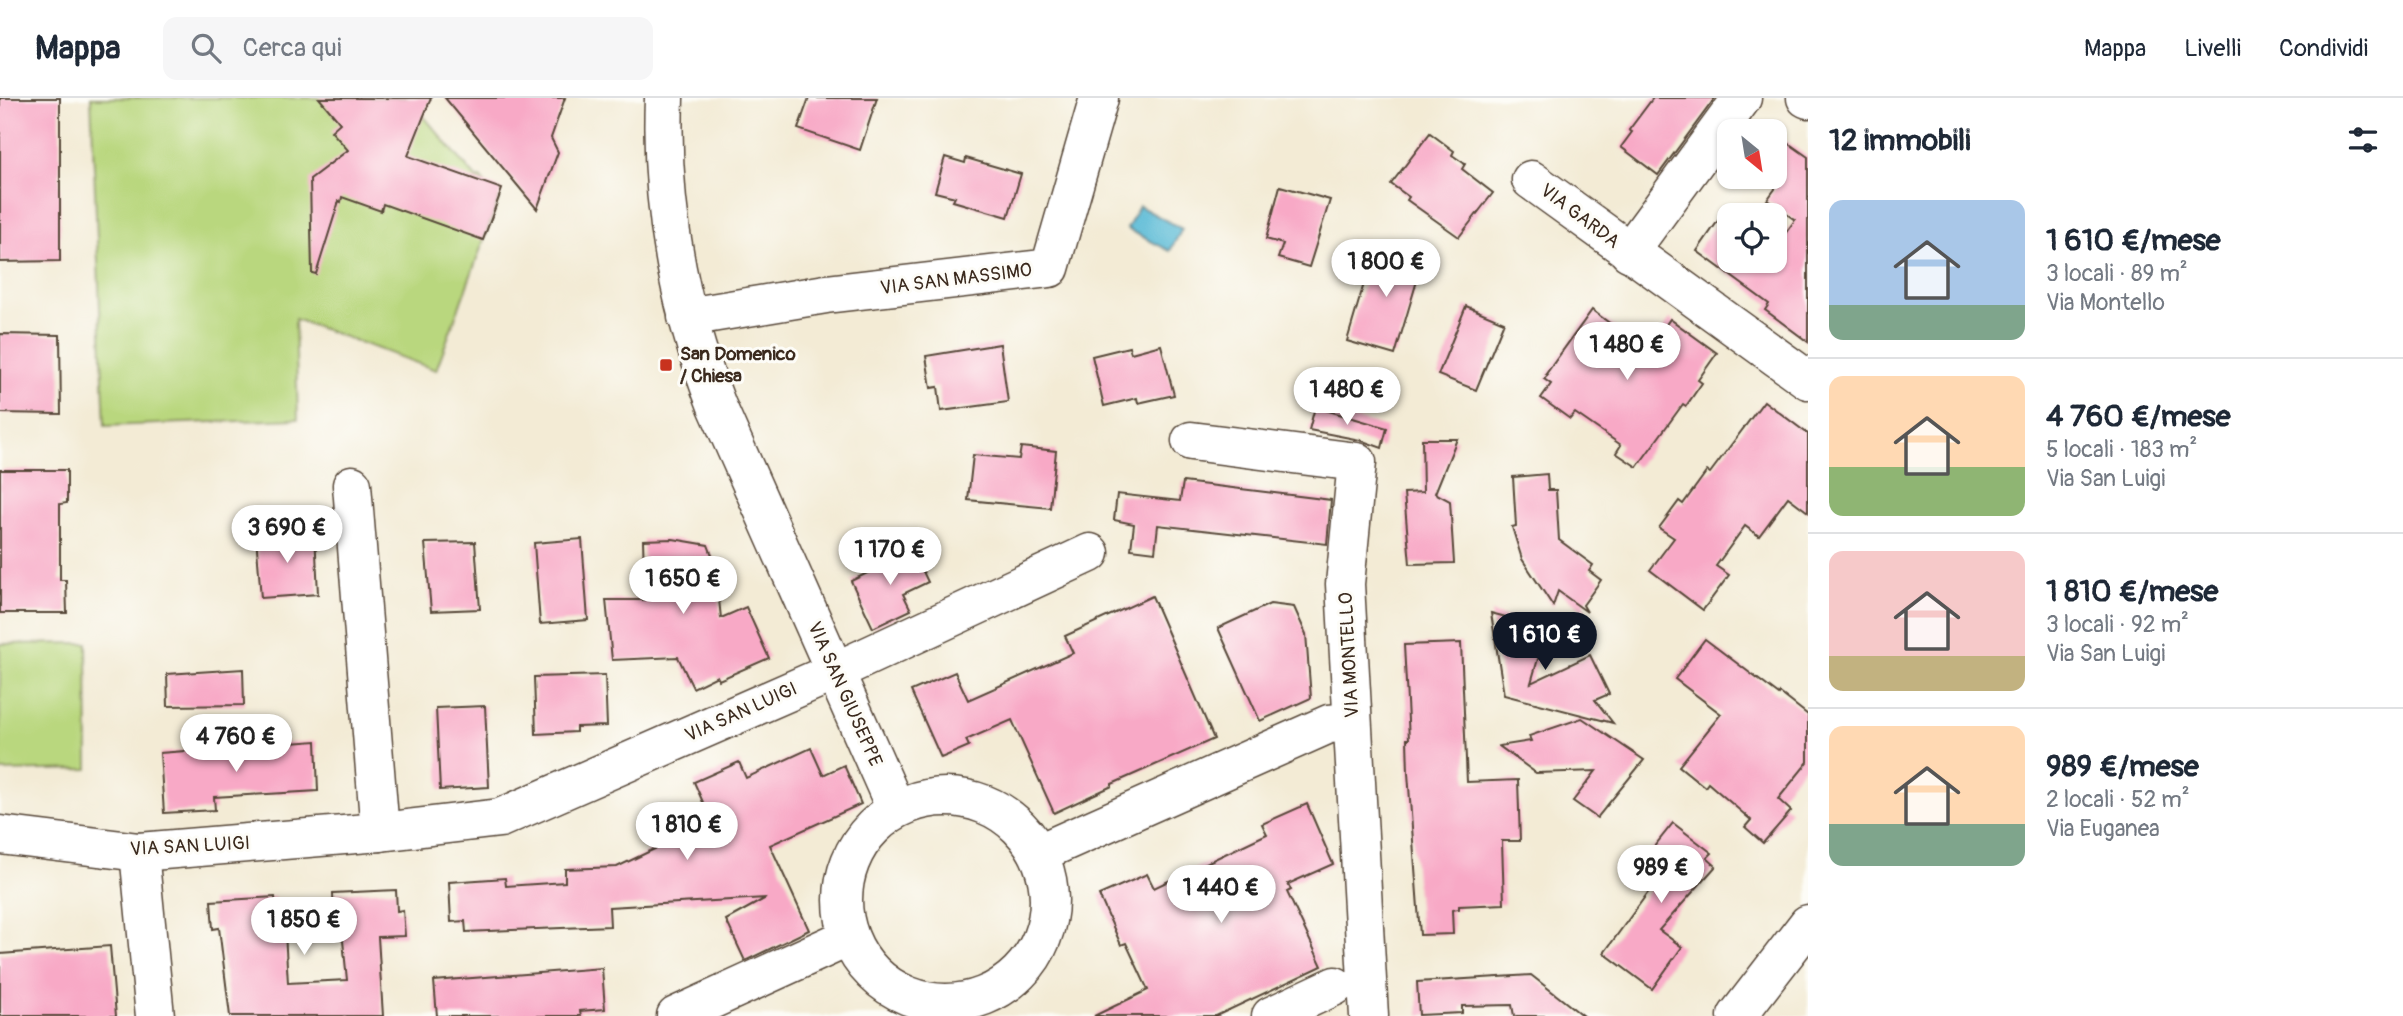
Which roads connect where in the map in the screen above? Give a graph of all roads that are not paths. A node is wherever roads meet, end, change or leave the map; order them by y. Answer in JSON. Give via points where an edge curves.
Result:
{"nodes":[{"id":1,"x":664,"y":98,"type":"edge"},
{"id":2,"x":1099,"y":98,"type":"edge"},
{"id":3,"x":1742,"y":98,"type":"edge"},
{"id":4,"x":1531,"y":180,"type":"dead end"},
{"id":5,"x":1629,"y":252,"type":"junction"},
{"id":6,"x":687,"y":317,"type":"junction"},
{"id":7,"x":1808,"y":380,"type":"edge"},
{"id":8,"x":1191,"y":441,"type":"dead end"},
{"id":9,"x":352,"y":485,"type":"dead end"},
{"id":10,"x":1090,"y":553,"type":"dead end"},
{"id":11,"x":836,"y":671,"type":"junction"},
{"id":12,"x":1352,"y":722,"type":"junction"},
{"id":13,"x":895,"y":809,"type":"junction"},
{"id":14,"x":380,"y":832,"type":"junction"},
{"id":15,"x":0,"y":835,"type":"edge"},
{"id":16,"x":139,"y":852,"type":"junction"},
{"id":17,"x":1039,"y":853,"type":"junction"},
{"id":18,"x":1808,"y":924,"type":"edge"},
{"id":19,"x":849,"y":937,"type":"junction"},
{"id":20,"x":1335,"y":986,"type":"dead end"},
{"id":21,"x":983,"y":1007,"type":"edge"},
{"id":22,"x":155,"y":1016,"type":"edge"},
{"id":23,"x":676,"y":1016,"type":"edge"},
{"id":24,"x":1271,"y":1016,"type":"edge"},
{"id":25,"x":1369,"y":1016,"type":"edge"},
{"id":26,"x":1737,"y":1016,"type":"edge"}],
"edges":[{"from":1,"to":6,"type":"street","name":"VIA SAN GIUSEPPE","via":[[667,209]]},
{"from":2,"to":6,"type":"street","name":"VIA SAN MASSIMO","via":[[1050,268],[826,294]]},
{"from":3,"to":5,"type":"street","name":"VIA GARDA"},
{"from":4,"to":5,"type":"street","name":"VIA GARDA"},
{"from":5,"to":7,"type":"street","name":"VIA GARDA"},
{"from":6,"to":11,"type":"street","name":"VIA SAN GIUSEPPE","via":[[717,406]]},
{"from":8,"to":12,"type":"street","name":"VIA MONTELLO","via":[[1357,462],[1345,584]]},
{"from":9,"to":14,"type":"street"},
{"from":10,"to":11,"type":"street","name":"VIA SAN LUIGI"},
{"from":11,"to":13,"type":"street","name":"VIA SAN GIUSEPPE"},
{"from":11,"to":14,"type":"street","name":"VIA SAN LUIGI","via":[[500,818]]},
{"from":12,"to":17,"type":"street","via":[[1329,724]]},
{"from":12,"to":25,"type":"street","name":"VIA MONTELLO"},
{"from":13,"to":17,"type":"street","via":[[927,797],[961,797],[992,807],[1020,826]]},
{"from":13,"to":19,"type":"street","via":[[872,827],[854,850],[844,878],[842,908]]},
{"from":14,"to":16,"type":"street","name":"VIA SAN LUIGI"},
{"from":15,"to":16,"type":"street","name":"VIA SAN LUIGI"},
{"from":16,"to":22,"type":"street"},
{"from":17,"to":21,"type":"street","via":[[1049,887],[1048,922],[1034,956]]},
{"from":18,"to":26,"type":"street"},
{"from":19,"to":21,"type":"street","via":[[864,965],[888,986],[916,999]]},
{"from":19,"to":23,"type":"street"},
{"from":20,"to":24,"type":"street"}]}
